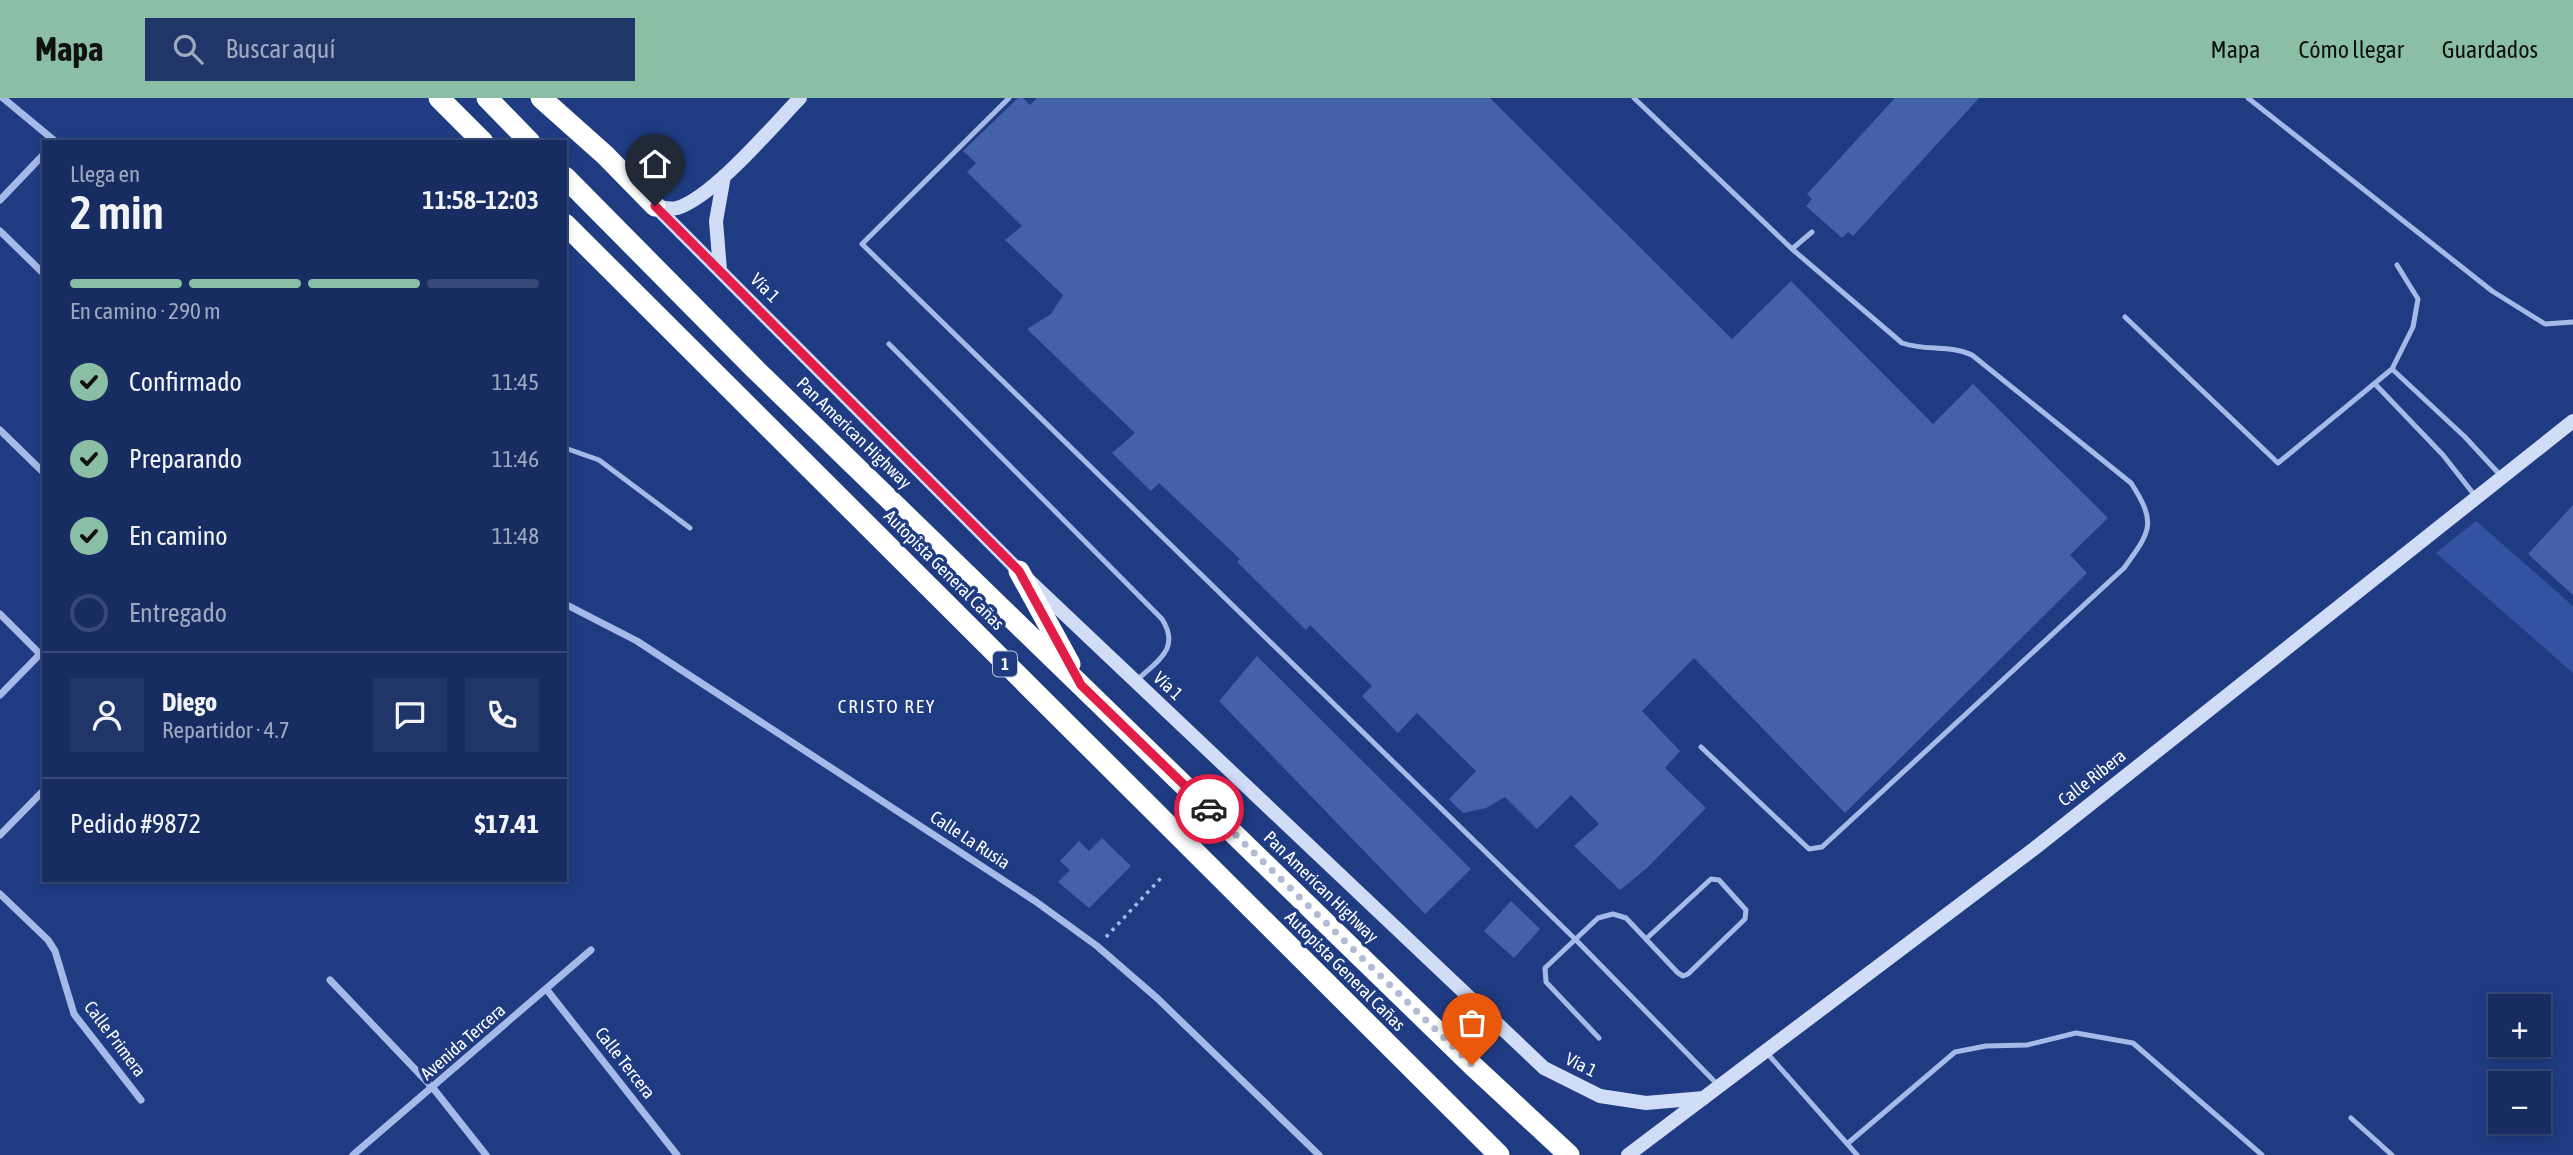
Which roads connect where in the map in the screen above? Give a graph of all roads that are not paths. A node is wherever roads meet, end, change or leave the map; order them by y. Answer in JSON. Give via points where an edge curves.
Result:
{"nodes":[{"id":1,"x":3,"y":98,"type":"edge"},
{"id":2,"x":439,"y":98,"type":"edge"},
{"id":3,"x":487,"y":98,"type":"edge"},
{"id":4,"x":541,"y":98,"type":"edge"},
{"id":5,"x":800,"y":98,"type":"edge"},
{"id":6,"x":1009,"y":98,"type":"edge"},
{"id":7,"x":1633,"y":98,"type":"edge"},
{"id":8,"x":2248,"y":98,"type":"edge"},
{"id":9,"x":54,"y":140,"type":"edge"},
{"id":10,"x":481,"y":140,"type":"edge"},
{"id":11,"x":528,"y":140,"type":"edge"},
{"id":12,"x":42,"y":156,"type":"edge"},
{"id":13,"x":724,"y":176,"type":"junction"},
{"id":14,"x":567,"y":179,"type":"edge"},
{"id":15,"x":0,"y":200,"type":"edge"},
{"id":16,"x":655,"y":206,"type":"junction"},
{"id":17,"x":567,"y":226,"type":"edge"},
{"id":18,"x":0,"y":231,"type":"edge"},
{"id":19,"x":1812,"y":232,"type":"dead end"},
{"id":20,"x":1793,"y":249,"type":"junction"},
{"id":21,"x":2397,"y":265,"type":"dead end"},
{"id":22,"x":720,"y":270,"type":"junction"},
{"id":23,"x":42,"y":272,"type":"edge"},
{"id":24,"x":2124,"y":317,"type":"dead end"},
{"id":25,"x":2573,"y":322,"type":"edge"},
{"id":26,"x":889,"y":344,"type":"dead end"},
{"id":27,"x":2392,"y":369,"type":"junction"},
{"id":28,"x":2376,"y":385,"type":"junction"},
{"id":29,"x":2573,"y":422,"type":"edge"},
{"id":30,"x":0,"y":430,"type":"edge"},
{"id":31,"x":567,"y":449,"type":"edge"},
{"id":32,"x":42,"y":470,"type":"edge"},
{"id":33,"x":2502,"y":477,"type":"junction"},
{"id":34,"x":2476,"y":497,"type":"junction"},
{"id":35,"x":690,"y":528,"type":"dead end"},
{"id":36,"x":1019,"y":571,"type":"junction"},
{"id":37,"x":567,"y":605,"type":"edge"},
{"id":38,"x":0,"y":614,"type":"edge"},
{"id":39,"x":42,"y":652,"type":"edge"},
{"id":40,"x":1136,"y":681,"type":"junction"},
{"id":41,"x":1081,"y":685,"type":"junction"},
{"id":42,"x":0,"y":695,"type":"edge"},
{"id":43,"x":1701,"y":747,"type":"dead end"},
{"id":44,"x":42,"y":792,"type":"edge"},
{"id":45,"x":0,"y":835,"type":"edge"},
{"id":46,"x":0,"y":894,"type":"edge"},
{"id":47,"x":1575,"y":939,"type":"junction"},
{"id":48,"x":1646,"y":939,"type":"junction"},
{"id":49,"x":591,"y":950,"type":"dead end"},
{"id":50,"x":330,"y":980,"type":"dead end"},
{"id":51,"x":547,"y":990,"type":"junction"},
{"id":52,"x":1598,"y":1038,"type":"dead end"},
{"id":53,"x":1765,"y":1051,"type":"junction"},
{"id":54,"x":1719,"y":1086,"type":"junction"},
{"id":55,"x":433,"y":1088,"type":"junction"},
{"id":56,"x":1704,"y":1098,"type":"junction"},
{"id":57,"x":141,"y":1100,"type":"dead end"},
{"id":58,"x":2351,"y":1118,"type":"dead end"},
{"id":59,"x":1847,"y":1144,"type":"junction"},
{"id":60,"x":353,"y":1155,"type":"edge"},
{"id":61,"x":486,"y":1155,"type":"edge"},
{"id":62,"x":677,"y":1155,"type":"edge"},
{"id":63,"x":1318,"y":1155,"type":"edge"},
{"id":64,"x":1499,"y":1155,"type":"edge"},
{"id":65,"x":1569,"y":1155,"type":"edge"},
{"id":66,"x":1628,"y":1155,"type":"edge"},
{"id":67,"x":1857,"y":1155,"type":"edge"},
{"id":68,"x":2263,"y":1155,"type":"edge"},
{"id":69,"x":2392,"y":1155,"type":"edge"}],
"edges":[{"from":1,"to":9,"type":"street"},
{"from":2,"to":10,"type":"highway"},
{"from":3,"to":11,"type":"highway"},
{"from":4,"to":16,"type":"highway"},
{"from":5,"to":13,"type":"street"},
{"from":6,"to":47,"type":"lane","via":[[862,244]]},
{"from":7,"to":20,"type":"lane"},
{"from":8,"to":25,"type":"lane","via":[[2491,291],[2545,324]]},
{"from":12,"to":15,"type":"street"},
{"from":13,"to":16,"type":"street","via":[[674,209]]},
{"from":13,"to":22,"type":"street","via":[[716,222]]},
{"from":14,"to":41,"type":"highway","name":"Pan American Highway","number":"1"},
{"from":16,"to":22,"type":"street","name":"Vía 1"},
{"from":17,"to":64,"type":"highway","name":"Autopista General Cañas","number":"1"},
{"from":18,"to":23,"type":"street"},
{"from":19,"to":20,"type":"lane"},
{"from":20,"to":43,"type":"lane","via":[[1902,344],[1972,355],[2131,483],[2149,522],[2143,542],[2124,568],[1822,847],[1809,849]]},
{"from":21,"to":27,"type":"lane","via":[[2418,299],[2413,327]]},
{"from":22,"to":36,"type":"street","name":"Vía 1"},
{"from":24,"to":28,"type":"lane","via":[[2278,463]]},
{"from":26,"to":40,"type":"lane","via":[[1162,619],[1171,639],[1167,650]]},
{"from":27,"to":28,"type":"lane"},
{"from":27,"to":33,"type":"lane"},
{"from":28,"to":34,"type":"lane"},
{"from":29,"to":33,"type":"street","name":"Calle Ribera"},
{"from":30,"to":32,"type":"street"},
{"from":31,"to":35,"type":"lane","via":[[599,460]]},
{"from":33,"to":34,"type":"street","name":"Calle Ribera"},
{"from":34,"to":53,"type":"street","name":"Calle Ribera","via":[[2035,848]]},
{"from":36,"to":40,"type":"street","name":"Vía 1"},
{"from":36,"to":41,"type":"highway"},
{"from":37,"to":63,"type":"street","name":"Calle La Rusia","via":[[678,667],[1097,946]]},
{"from":38,"to":39,"type":"street"},
{"from":39,"to":42,"type":"street"},
{"from":40,"to":56,"type":"street","name":"Vía 1","via":[[1544,1068],[1600,1096],[1646,1103]]},
{"from":41,"to":65,"type":"highway","name":"Pan American Highway","number":"1"},
{"from":44,"to":45,"type":"street"},
{"from":46,"to":57,"type":"street","name":"Calle Primera","via":[[48,940],[74,1014]]},
{"from":47,"to":48,"type":"lane","via":[[1598,918],[1613,914],[1626,918]]},
{"from":47,"to":52,"type":"lane","via":[[1545,968],[1544,975]]},
{"from":47,"to":54,"type":"lane"},
{"from":48,"to":48,"type":"lane","via":[[1683,976],[1745,919],[1746,910],[1719,880],[1710,879]]},
{"from":49,"to":51,"type":"street","name":"Avenida Tercera"},
{"from":50,"to":55,"type":"street"},
{"from":51,"to":55,"type":"street","name":"Avenida Tercera"},
{"from":51,"to":62,"type":"street","name":"Calle Tercera"},
{"from":53,"to":54,"type":"street","name":"Calle Ribera"},
{"from":53,"to":59,"type":"lane"},
{"from":54,"to":56,"type":"street","name":"Calle Ribera"},
{"from":55,"to":60,"type":"street","name":"Avenida Tercera"},
{"from":55,"to":61,"type":"street"},
{"from":56,"to":66,"type":"street","name":"Calle Ribera"},
{"from":58,"to":69,"type":"lane"},
{"from":59,"to":67,"type":"lane"},
{"from":59,"to":68,"type":"lane","via":[[1955,1052],[2028,1045],[2076,1033],[2133,1043]]}]}
